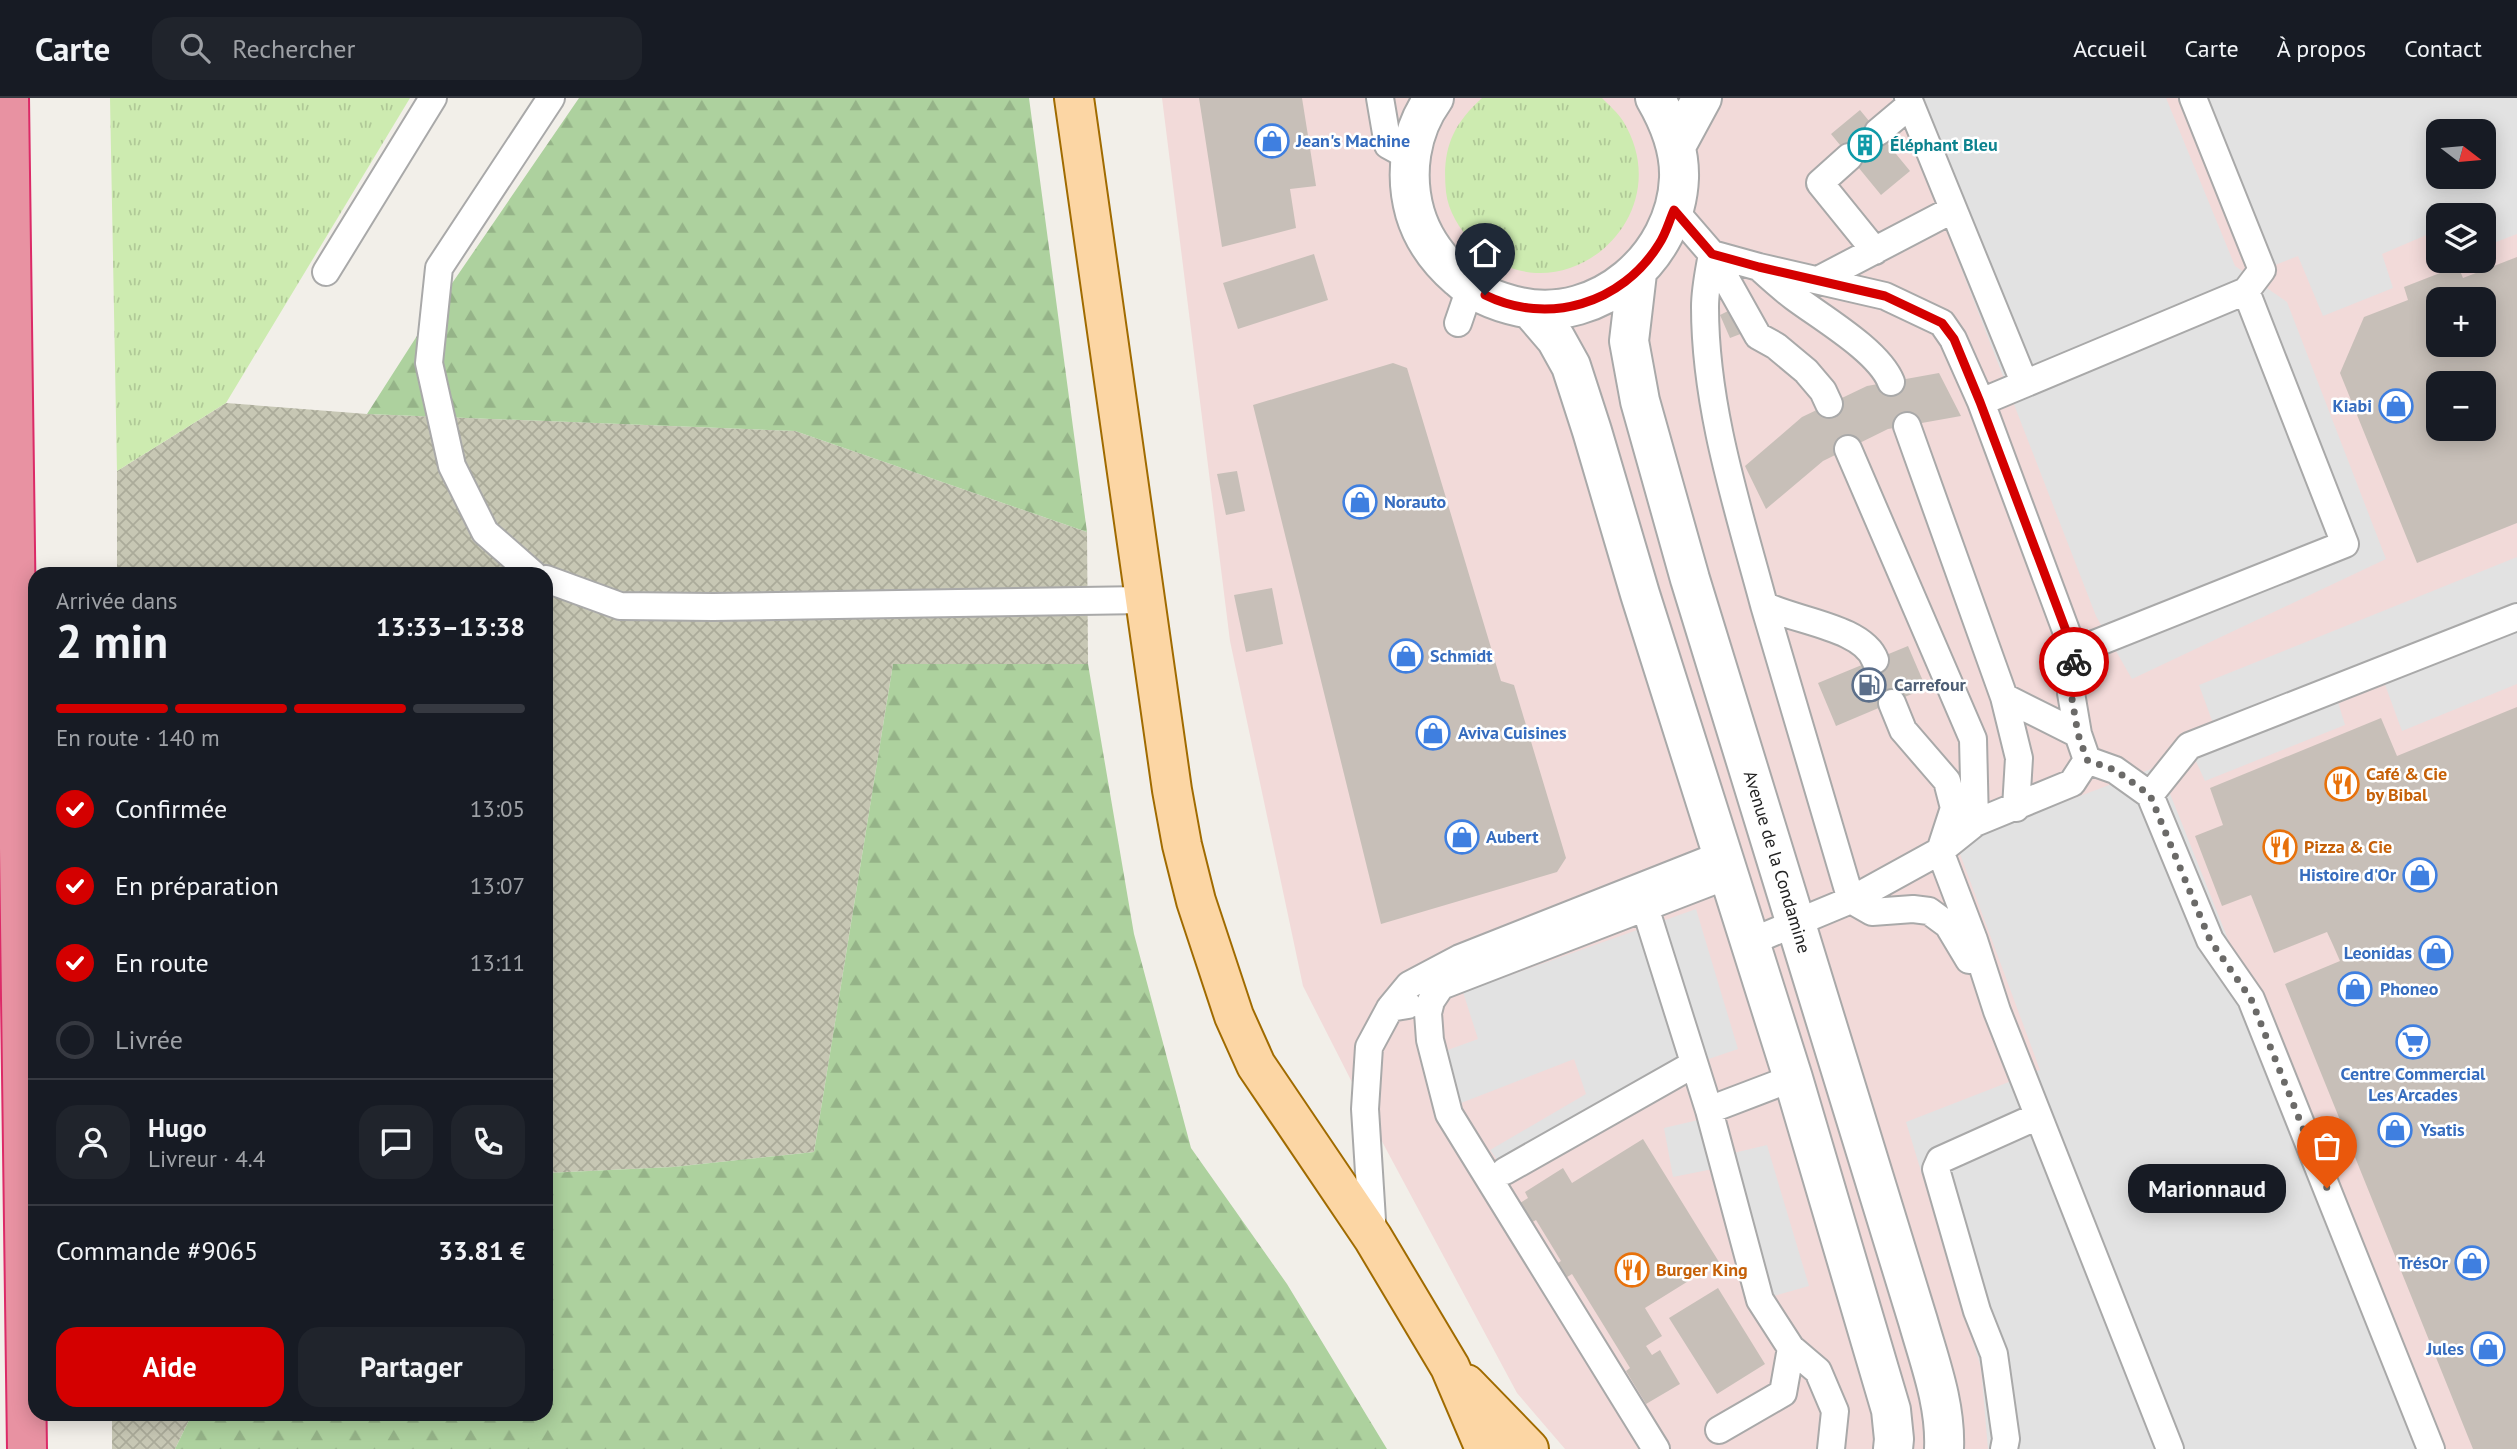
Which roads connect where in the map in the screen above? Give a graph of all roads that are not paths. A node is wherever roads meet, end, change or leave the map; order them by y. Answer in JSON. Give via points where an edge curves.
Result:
{"nodes":[{"id":1,"x":9,"y":98,"type":"edge"},
{"id":2,"x":433,"y":98,"type":"edge"},
{"id":3,"x":551,"y":98,"type":"edge"},
{"id":4,"x":1074,"y":98,"type":"edge"},
{"id":5,"x":1380,"y":98,"type":"edge"},
{"id":6,"x":1434,"y":98,"type":"edge"},
{"id":7,"x":1655,"y":98,"type":"edge"},
{"id":8,"x":1702,"y":98,"type":"edge"},
{"id":9,"x":2193,"y":98,"type":"edge"},
{"id":10,"x":1909,"y":101,"type":"edge"},
{"id":11,"x":1878,"y":132,"type":"dead end"},
{"id":12,"x":1676,"y":146,"type":"junction"},
{"id":13,"x":1410,"y":157,"type":"junction"},
{"id":14,"x":1849,"y":157,"type":"dead end"},
{"id":15,"x":1674,"y":210,"type":"junction"},
{"id":16,"x":1952,"y":210,"type":"junction"},
{"id":17,"x":1875,"y":251,"type":"junction"},
{"id":18,"x":1712,"y":254,"type":"junction"},
{"id":19,"x":1759,"y":267,"type":"junction"},
{"id":20,"x":326,"y":272,"type":"dead end"},
{"id":21,"x":1637,"y":273,"type":"junction"},
{"id":22,"x":1818,"y":281,"type":"junction"},
{"id":23,"x":2246,"y":291,"type":"junction"},
{"id":24,"x":1531,"y":310,"type":"junction"},
{"id":25,"x":1891,"y":382,"type":"dead end"},
{"id":26,"x":2024,"y":383,"type":"junction"},
{"id":27,"x":1980,"y":402,"type":"junction"},
{"id":28,"x":1829,"y":404,"type":"dead end"},
{"id":29,"x":1907,"y":426,"type":"dead end"},
{"id":30,"x":1848,"y":449,"type":"dead end"},
{"id":31,"x":525,"y":567,"type":"edge"},
{"id":32,"x":553,"y":582,"type":"edge"},
{"id":33,"x":1144,"y":600,"type":"junction"},
{"id":34,"x":1764,"y":605,"type":"junction"},
{"id":35,"x":2517,"y":617,"type":"edge"},
{"id":36,"x":2074,"y":652,"type":"junction"},
{"id":37,"x":1875,"y":660,"type":"dead end"},
{"id":38,"x":2004,"y":696,"type":"junction"},
{"id":39,"x":1892,"y":703,"type":"dead end"},
{"id":40,"x":2078,"y":734,"type":"junction"},
{"id":41,"x":2087,"y":760,"type":"junction"},
{"id":42,"x":2150,"y":795,"type":"junction"},
{"id":43,"x":2016,"y":808,"type":"junction"},
{"id":44,"x":1975,"y":823,"type":"junction"},
{"id":45,"x":1940,"y":851,"type":"junction"},
{"id":46,"x":1726,"y":864,"type":"junction"},
{"id":47,"x":1851,"y":900,"type":"junction"},
{"id":48,"x":1645,"y":907,"type":"junction"},
{"id":49,"x":1796,"y":924,"type":"junction"},
{"id":50,"x":1750,"y":942,"type":"junction"},
{"id":51,"x":1989,"y":991,"type":"junction"},
{"id":52,"x":1390,"y":1008,"type":"junction"},
{"id":53,"x":1428,"y":1013,"type":"junction"},
{"id":54,"x":1695,"y":1064,"type":"junction"},
{"id":55,"x":1793,"y":1078,"type":"junction"},
{"id":56,"x":1709,"y":1110,"type":"junction"},
{"id":57,"x":2038,"y":1116,"type":"junction"},
{"id":58,"x":1505,"y":1171,"type":"dead end"},
{"id":59,"x":1373,"y":1238,"type":"junction"},
{"id":60,"x":1791,"y":1348,"type":"junction"},
{"id":61,"x":1450,"y":1367,"type":"junction"},
{"id":62,"x":1720,"y":1430,"type":"dead end"},
{"id":63,"x":27,"y":1449,"type":"edge"},
{"id":64,"x":1485,"y":1449,"type":"edge"},
{"id":65,"x":1529,"y":1449,"type":"edge"},
{"id":66,"x":1656,"y":1449,"type":"edge"},
{"id":67,"x":1831,"y":1449,"type":"edge"},
{"id":68,"x":1893,"y":1449,"type":"edge"},
{"id":69,"x":1944,"y":1449,"type":"edge"},
{"id":70,"x":2004,"y":1449,"type":"edge"},
{"id":71,"x":2170,"y":1449,"type":"edge"},
{"id":72,"x":2431,"y":1449,"type":"edge"}],
"edges":[{"from":1,"to":63,"type":"highway"},
{"from":2,"to":20,"type":"lane"},
{"from":3,"to":31,"type":"lane","via":[[439,268],[429,363],[452,466],[485,532]]},
{"from":4,"to":33,"type":"main road"},
{"from":5,"to":13,"type":"lane","via":[[1388,145]]},
{"from":6,"to":13,"type":"street","via":[[1423,114]]},
{"from":7,"to":12,"type":"street"},
{"from":8,"to":12,"type":"street"},
{"from":9,"to":23,"type":"lane","via":[[2262,270]]},
{"from":10,"to":11,"type":"lane"},
{"from":10,"to":16,"type":"lane"},
{"from":12,"to":15,"type":"street","via":[[1679,178]]},
{"from":13,"to":24,"type":"street","via":[[1410,195],[1421,232],[1464,306],[1499,303]]},
{"from":14,"to":17,"type":"lane","via":[[1820,183]]},
{"from":15,"to":18,"type":"lane"},
{"from":15,"to":21,"type":"street","via":[[1660,244]]},
{"from":16,"to":17,"type":"lane"},
{"from":16,"to":26,"type":"lane"},
{"from":17,"to":22,"type":"lane"},
{"from":18,"to":19,"type":"lane"},
{"from":18,"to":28,"type":"lane","via":[[1758,336],[1806,371]]},
{"from":18,"to":34,"type":"lane","via":[[1705,304],[1709,373],[1725,461]]},
{"from":19,"to":22,"type":"lane"},
{"from":19,"to":25,"type":"lane","via":[[1873,356]]},
{"from":21,"to":24,"type":"street","via":[[1588,303]]},
{"from":21,"to":49,"type":"street","name":"Avenue de la Condamine","via":[[1629,341],[1640,401]]},
{"from":22,"to":27,"type":"lane","via":[[1885,296],[1942,323],[1954,339]]},
{"from":23,"to":26,"type":"lane"},
{"from":23,"to":36,"type":"lane","via":[[2346,544]]},
{"from":24,"to":46,"type":"street","via":[[1571,366]]},
{"from":26,"to":27,"type":"lane"},
{"from":27,"to":36,"type":"lane"},
{"from":29,"to":38,"type":"lane"},
{"from":30,"to":44,"type":"lane","via":[[1973,739]]},
{"from":32,"to":33,"type":"lane","via":[[620,606]]},
{"from":33,"to":59,"type":"main road","via":[[1182,845],[1234,1016],[1256,1065]]},
{"from":34,"to":37,"type":"lane","via":[[1840,631],[1871,651]]},
{"from":34,"to":47,"type":"lane"},
{"from":35,"to":42,"type":"lane","via":[[2189,746]]},
{"from":36,"to":40,"type":"lane","via":[[2071,693]]},
{"from":38,"to":40,"type":"lane"},
{"from":38,"to":43,"type":"lane","via":[[2019,758]]},
{"from":39,"to":45,"type":"lane","via":[[1903,730],[1947,781],[1954,808]]},
{"from":40,"to":41,"type":"lane"},
{"from":41,"to":42,"type":"lane","via":[[2115,770]]},
{"from":41,"to":43,"type":"lane","via":[[2072,783]]},
{"from":42,"to":72,"type":"lane","via":[[2210,940],[2251,999]]},
{"from":43,"to":44,"type":"lane"},
{"from":44,"to":45,"type":"lane"},
{"from":45,"to":47,"type":"lane"},
{"from":45,"to":51,"type":"lane"},
{"from":46,"to":48,"type":"lane"},
{"from":46,"to":50,"type":"street"},
{"from":46,"to":52,"type":"lane","via":[[1460,958],[1409,985]]},
{"from":47,"to":49,"type":"lane"},
{"from":47,"to":51,"type":"lane","via":[[1872,912],[1929,911],[1948,925]]},
{"from":48,"to":53,"type":"lane","via":[[1441,986]]},
{"from":48,"to":54,"type":"lane"},
{"from":49,"to":50,"type":"lane"},
{"from":49,"to":69,"type":"street","name":"Avenue de la Condamine","via":[[1938,1388]]},
{"from":50,"to":55,"type":"street"},
{"from":51,"to":57,"type":"lane"},
{"from":52,"to":53,"type":"lane","via":[[1411,1005]]},
{"from":52,"to":59,"type":"lane","via":[[1369,1047],[1365,1109]]},
{"from":53,"to":66,"type":"lane","via":[[1430,1040],[1449,1114]]},
{"from":54,"to":56,"type":"lane"},
{"from":54,"to":58,"type":"lane"},
{"from":55,"to":56,"type":"lane"},
{"from":55,"to":68,"type":"street","via":[[1891,1409]]},
{"from":56,"to":60,"type":"lane","via":[[1760,1300]]},
{"from":57,"to":70,"type":"lane","via":[[1940,1160],[1936,1169],[1994,1354]]},
{"from":57,"to":71,"type":"lane"},
{"from":59,"to":61,"type":"main road"},
{"from":60,"to":62,"type":"lane","via":[[1783,1393]]},
{"from":60,"to":67,"type":"lane","via":[[1818,1371],[1835,1411]]},
{"from":61,"to":64,"type":"main road"},
{"from":61,"to":65,"type":"main road"}]}
